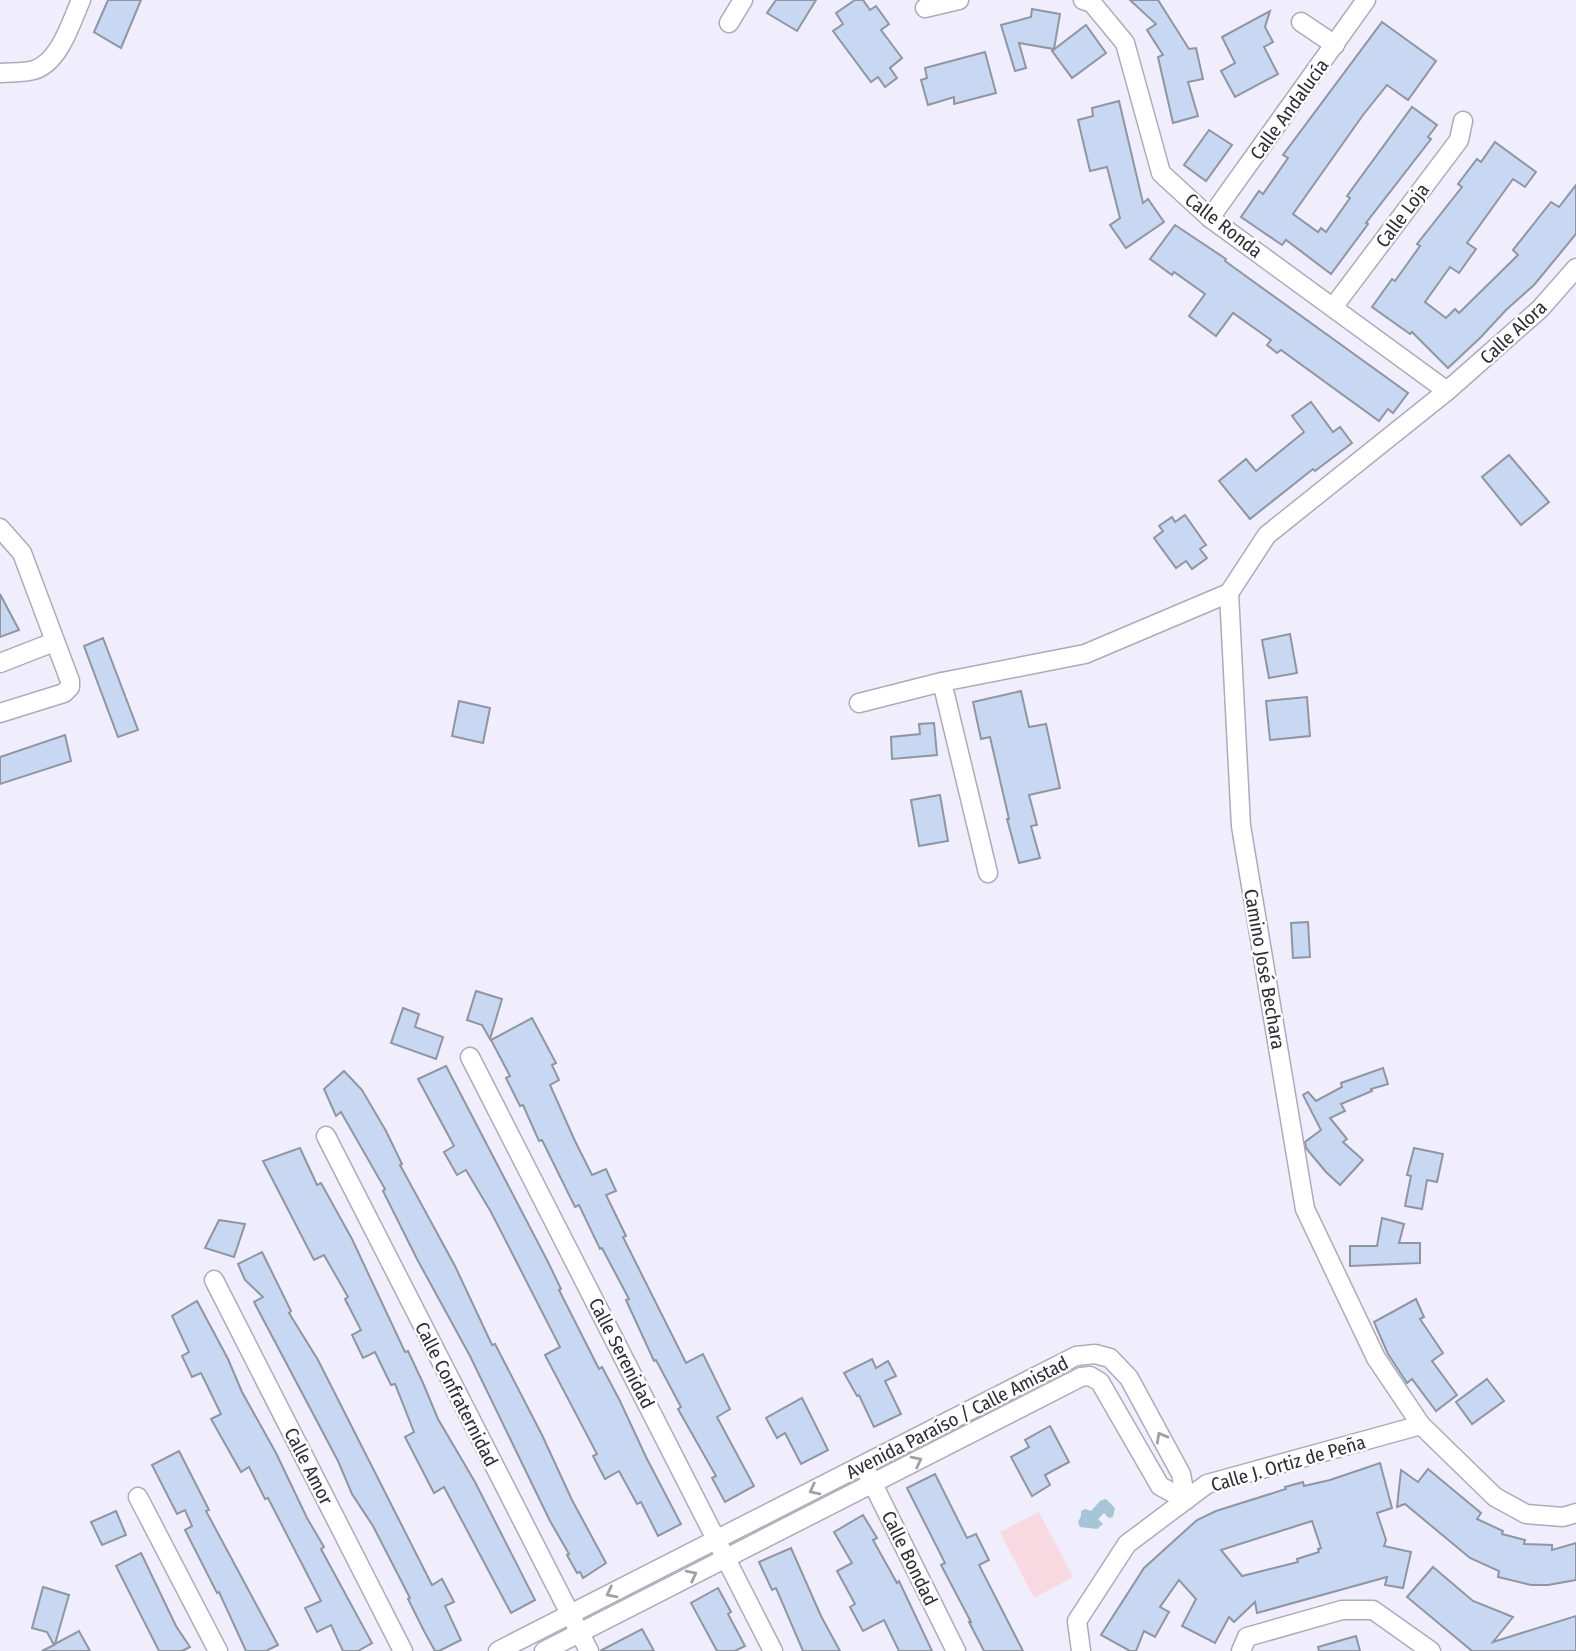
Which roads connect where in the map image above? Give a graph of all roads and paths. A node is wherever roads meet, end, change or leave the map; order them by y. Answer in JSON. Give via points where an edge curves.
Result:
{"nodes":[{"id":1,"x":81,"y":0,"type":"edge"},
{"id":2,"x":743,"y":0,"type":"edge"},
{"id":3,"x":959,"y":0,"type":"edge"},
{"id":4,"x":1083,"y":0,"type":"edge"},
{"id":5,"x":1366,"y":0,"type":"edge"},
{"id":6,"x":925,"y":8,"type":"dead end"},
{"id":7,"x":1301,"y":22,"type":"dead end"},
{"id":8,"x":729,"y":23,"type":"dead end"},
{"id":9,"x":1335,"y":45,"type":"junction"},
{"id":10,"x":0,"y":73,"type":"edge"},
{"id":11,"x":1463,"y":121,"type":"dead end"},
{"id":12,"x":1210,"y":218,"type":"junction"},
{"id":13,"x":1576,"y":268,"type":"edge"},
{"id":14,"x":1334,"y":306,"type":"junction"},
{"id":15,"x":1447,"y":391,"type":"junction"},
{"id":16,"x":0,"y":528,"type":"edge"},
{"id":17,"x":1229,"y":593,"type":"junction"},
{"id":18,"x":54,"y":642,"type":"junction"},
{"id":19,"x":0,"y":663,"type":"edge"},
{"id":20,"x":942,"y":682,"type":"junction"},
{"id":21,"x":859,"y":703,"type":"dead end"},
{"id":22,"x":0,"y":713,"type":"edge"},
{"id":23,"x":988,"y":873,"type":"dead end"},
{"id":24,"x":470,"y":1057,"type":"dead end"},
{"id":25,"x":326,"y":1136,"type":"dead end"},
{"id":26,"x":214,"y":1280,"type":"dead end"},
{"id":27,"x":1110,"y":1358,"type":"junction"},
{"id":28,"x":1100,"y":1382,"type":"junction"},
{"id":29,"x":1421,"y":1425,"type":"junction"},
{"id":30,"x":864,"y":1465,"type":"junction"},
{"id":31,"x":872,"y":1483,"type":"junction"},
{"id":32,"x":138,"y":1497,"type":"dead end"},
{"id":33,"x":1186,"y":1500,"type":"junction"},
{"id":34,"x":1576,"y":1513,"type":"edge"},
{"id":35,"x":717,"y":1538,"type":"junction"},
{"id":36,"x":726,"y":1557,"type":"junction"},
{"id":37,"x":570,"y":1614,"type":"junction"},
{"id":38,"x":579,"y":1633,"type":"junction"},
{"id":39,"x":218,"y":1651,"type":"edge"},
{"id":40,"x":403,"y":1651,"type":"edge"},
{"id":41,"x":498,"y":1651,"type":"edge"},
{"id":42,"x":544,"y":1651,"type":"edge"},
{"id":43,"x":589,"y":1651,"type":"edge"},
{"id":44,"x":773,"y":1651,"type":"edge"},
{"id":45,"x":956,"y":1651,"type":"edge"},
{"id":46,"x":1081,"y":1651,"type":"edge"},
{"id":47,"x":1241,"y":1651,"type":"edge"},
{"id":48,"x":1431,"y":1651,"type":"edge"}],
"edges":[{"from":1,"to":10,"type":"street","via":[[52,58],[36,69]]},
{"from":2,"to":8,"type":"street"},
{"from":3,"to":6,"type":"street"},
{"from":4,"to":12,"type":"street","name":"Calle Ronda","via":[[1091,2],[1125,43],[1161,173]]},
{"from":5,"to":9,"type":"street","name":"Calle Andalucía"},
{"from":7,"to":9,"type":"street"},
{"from":9,"to":12,"type":"street","name":"Calle Andalucía"},
{"from":11,"to":14,"type":"street","name":"Calle Loja","via":[[1459,140]]},
{"from":12,"to":14,"type":"street","name":"Calle Ronda"},
{"from":13,"to":15,"type":"street","name":"Calle Alora","via":[[1540,309]]},
{"from":14,"to":15,"type":"street","name":"Calle Ronda"},
{"from":15,"to":17,"type":"street","via":[[1267,535]]},
{"from":16,"to":18,"type":"street","via":[[22,553]]},
{"from":17,"to":20,"type":"street","via":[[1085,654]]},
{"from":17,"to":29,"type":"street","name":"Camino José Bechara","via":[[1241,826],[1305,1209],[1376,1358]]},
{"from":18,"to":19,"type":"street"},
{"from":18,"to":22,"type":"street","via":[[70,687],[64,693]]},
{"from":20,"to":21,"type":"street"},
{"from":20,"to":23,"type":"street"},
{"from":24,"to":35,"type":"street","name":"Calle Serenidad"},
{"from":25,"to":37,"type":"street","name":"Calle Confraternidad"},
{"from":26,"to":40,"type":"street","name":"Calle Amor"},
{"from":27,"to":28,"type":"street"},
{"from":27,"to":30,"type":"street","name":"Avenida Paraíso / Calle Amistad","via":[[1076,1356]]},
{"from":33,"to":27,"type":"street","one_way":true,"via":[[1181,1474],[1129,1378]]},
{"from":31,"to":28,"type":"street","name":"Avenida Paraíso / Calle Amistad","one_way":true,"via":[[1081,1377]]},
{"from":28,"to":33,"type":"street","via":[[1160,1486]]},
{"from":29,"to":33,"type":"street","name":"Calle J. Ortiz de Peña","via":[[1208,1484]]},
{"from":29,"to":34,"type":"street","name":"Camino José Bechara","via":[[1495,1497],[1526,1514],[1563,1517]]},
{"from":30,"to":31,"type":"street","name":"Calle Bondad"},
{"from":30,"to":35,"type":"street","name":"Avenida Paraíso / Calle Amistad","one_way":true},
{"from":31,"to":36,"type":"street","name":"Avenida Paraíso / Calle Amistad"},
{"from":31,"to":45,"type":"street","name":"Calle Bondad"},
{"from":32,"to":39,"type":"street"},
{"from":33,"to":46,"type":"street","name":"Calle J. Ortiz de Peña","via":[[1127,1544],[1077,1621]]},
{"from":35,"to":36,"type":"street","name":"Calle Serenidad"},
{"from":35,"to":37,"type":"street","name":"Avenida Paraíso / Calle Amistad","one_way":true},
{"from":38,"to":36,"type":"street","name":"Avenida Paraíso / Calle Amistad","one_way":true},
{"from":36,"to":44,"type":"street","name":"Calle Serenidad"},
{"from":37,"to":38,"type":"street","name":"Calle Confraternidad"},
{"from":37,"to":41,"type":"street","name":"Avenida Paraíso / Calle Amistad"},
{"from":38,"to":42,"type":"street","name":"Avenida Paraíso / Calle Amistad"},
{"from":38,"to":43,"type":"street","name":"Calle Confraternidad"},
{"from":47,"to":48,"type":"street","via":[[1247,1637],[1342,1610],[1373,1610]]}]}
